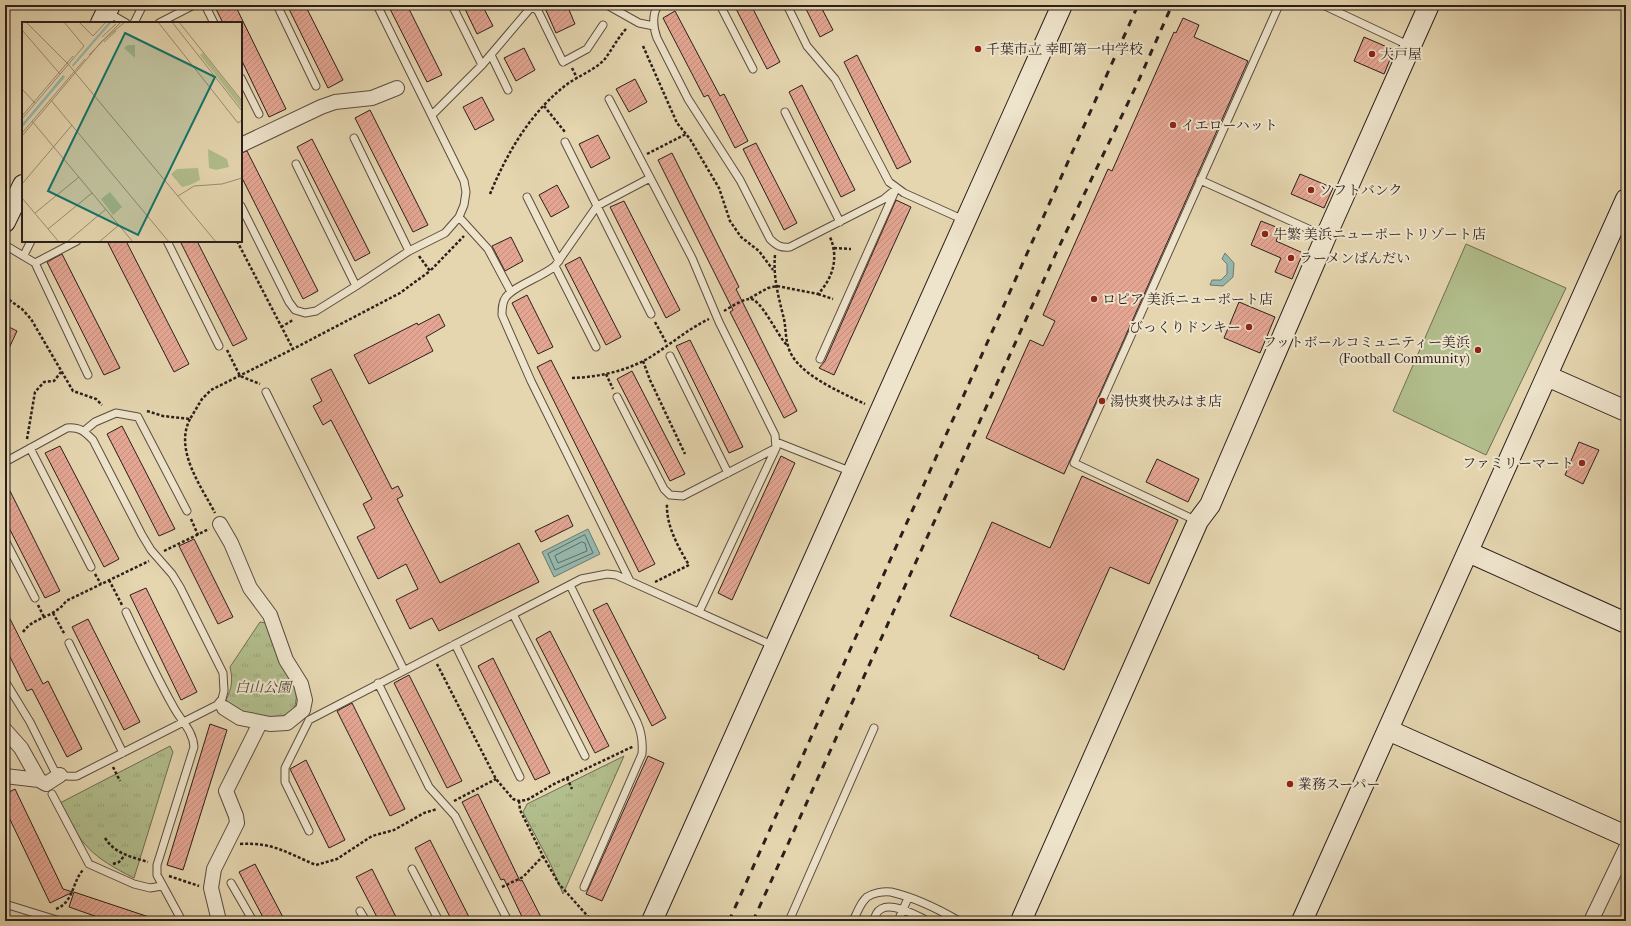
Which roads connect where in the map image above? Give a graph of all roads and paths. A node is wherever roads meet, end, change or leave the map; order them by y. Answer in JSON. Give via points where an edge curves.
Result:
{"nodes":[{"id":1,"x":143,"y":5,"type":"edge"},
{"id":2,"x":194,"y":5,"type":"edge"},
{"id":3,"x":205,"y":5,"type":"edge"},
{"id":4,"x":277,"y":5,"type":"edge"},
{"id":5,"x":377,"y":5,"type":"edge"},
{"id":6,"x":452,"y":5,"type":"edge"},
{"id":7,"x":524,"y":5,"type":"edge"},
{"id":8,"x":607,"y":5,"type":"edge"},
{"id":9,"x":658,"y":5,"type":"edge"},
{"id":10,"x":720,"y":5,"type":"edge"},
{"id":11,"x":787,"y":5,"type":"edge"},
{"id":12,"x":1062,"y":5,"type":"edge"},
{"id":13,"x":1279,"y":5,"type":"edge"},
{"id":14,"x":1323,"y":5,"type":"edge"},
{"id":15,"x":1429,"y":5,"type":"edge"},
{"id":16,"x":531,"y":8,"type":"edge"},
{"id":17,"x":106,"y":13,"type":"edge"},
{"id":18,"x":633,"y":20,"type":"junction"},
{"id":19,"x":124,"y":22,"type":"edge"},
{"id":20,"x":134,"y":22,"type":"edge"},
{"id":21,"x":162,"y":22,"type":"edge"},
{"id":22,"x":214,"y":22,"type":"edge"},
{"id":23,"x":603,"y":25,"type":"dead end"},
{"id":24,"x":654,"y":26,"type":"junction"},
{"id":25,"x":643,"y":46,"type":"dead end"},
{"id":26,"x":1411,"y":46,"type":"junction"},
{"id":27,"x":491,"y":55,"type":"junction"},
{"id":28,"x":482,"y":65,"type":"junction"},
{"id":29,"x":753,"y":69,"type":"dead end"},
{"id":30,"x":242,"y":80,"type":"edge"},
{"id":31,"x":316,"y":86,"type":"dead end"},
{"id":32,"x":397,"y":88,"type":"dead end"},
{"id":33,"x":508,"y":90,"type":"dead end"},
{"id":34,"x":609,"y":99,"type":"dead end"},
{"id":35,"x":544,"y":106,"type":"junction"},
{"id":36,"x":785,"y":112,"type":"dead end"},
{"id":37,"x":259,"y":114,"type":"dead end"},
{"id":38,"x":432,"y":115,"type":"junction"},
{"id":39,"x":686,"y":134,"type":"junction"},
{"id":40,"x":354,"y":138,"type":"dead end"},
{"id":41,"x":565,"y":142,"type":"joint"},
{"id":42,"x":242,"y":145,"type":"edge"},
{"id":43,"x":639,"y":158,"type":"junction"},
{"id":44,"x":296,"y":164,"type":"dead end"},
{"id":45,"x":650,"y":178,"type":"junction"},
{"id":46,"x":1200,"y":180,"type":"junction"},
{"id":47,"x":22,"y":187,"type":"edge"},
{"id":48,"x":896,"y":189,"type":"junction"},
{"id":49,"x":490,"y":194,"type":"dead end"},
{"id":50,"x":527,"y":197,"type":"dead end"},
{"id":51,"x":1626,"y":199,"type":"edge"},
{"id":52,"x":597,"y":206,"type":"junction"},
{"id":53,"x":242,"y":208,"type":"edge"},
{"id":54,"x":459,"y":217,"type":"junction"},
{"id":55,"x":965,"y":220,"type":"junction"},
{"id":56,"x":5,"y":222,"type":"edge"},
{"id":57,"x":840,"y":222,"type":"junction"},
{"id":58,"x":826,"y":229,"type":"junction"},
{"id":59,"x":467,"y":233,"type":"dead end"},
{"id":60,"x":1326,"y":236,"type":"junction"},
{"id":61,"x":30,"y":242,"type":"edge"},
{"id":62,"x":75,"y":242,"type":"edge"},
{"id":63,"x":167,"y":242,"type":"edge"},
{"id":64,"x":5,"y":245,"type":"edge"},
{"id":65,"x":776,"y":246,"type":"junction"},
{"id":66,"x":834,"y":248,"type":"junction"},
{"id":67,"x":851,"y":249,"type":"dead end"},
{"id":68,"x":410,"y":251,"type":"junction"},
{"id":69,"x":418,"y":254,"type":"dead end"},
{"id":70,"x":24,"y":255,"type":"junction"},
{"id":71,"x":35,"y":263,"type":"junction"},
{"id":72,"x":557,"y":263,"type":"junction"},
{"id":73,"x":773,"y":270,"type":"junction"},
{"id":74,"x":356,"y":286,"type":"junction"},
{"id":75,"x":777,"y":286,"type":"junction"},
{"id":76,"x":511,"y":292,"type":"junction"},
{"id":77,"x":818,"y":294,"type":"junction"},
{"id":78,"x":5,"y":297,"type":"edge"},
{"id":79,"x":750,"y":298,"type":"junction"},
{"id":80,"x":833,"y":298,"type":"dead end"},
{"id":81,"x":720,"y":313,"type":"dead end"},
{"id":82,"x":651,"y":314,"type":"joint"},
{"id":83,"x":297,"y":318,"type":"dead end"},
{"id":84,"x":711,"y":318,"type":"dead end"},
{"id":85,"x":281,"y":327,"type":"dead end"},
{"id":86,"x":667,"y":344,"type":"junction"},
{"id":87,"x":219,"y":346,"type":"joint"},
{"id":88,"x":788,"y":346,"type":"junction"},
{"id":89,"x":596,"y":347,"type":"dead end"},
{"id":90,"x":293,"y":349,"type":"dead end"},
{"id":91,"x":670,"y":356,"type":"dead end"},
{"id":92,"x":820,"y":359,"type":"dead end"},
{"id":93,"x":643,"y":361,"type":"junction"},
{"id":94,"x":61,"y":372,"type":"junction"},
{"id":95,"x":606,"y":374,"type":"junction"},
{"id":96,"x":88,"y":375,"type":"dead end"},
{"id":97,"x":240,"y":376,"type":"junction"},
{"id":98,"x":1547,"y":376,"type":"junction"},
{"id":99,"x":572,"y":378,"type":"dead end"},
{"id":100,"x":266,"y":392,"type":"joint"},
{"id":101,"x":617,"y":397,"type":"joint"},
{"id":102,"x":865,"y":404,"type":"dead end"},
{"id":103,"x":102,"y":405,"type":"junction"},
{"id":104,"x":109,"y":405,"type":"dead end"},
{"id":105,"x":140,"y":410,"type":"dead end"},
{"id":106,"x":1626,"y":411,"type":"edge"},
{"id":107,"x":98,"y":412,"type":"dead end"},
{"id":108,"x":190,"y":419,"type":"junction"},
{"id":109,"x":84,"y":431,"type":"junction"},
{"id":110,"x":776,"y":445,"type":"junction"},
{"id":111,"x":30,"y":448,"type":"junction"},
{"id":112,"x":685,"y":454,"type":"dead end"},
{"id":113,"x":5,"y":462,"type":"edge"},
{"id":114,"x":852,"y":472,"type":"junction"},
{"id":115,"x":728,"y":473,"type":"junction"},
{"id":116,"x":670,"y":494,"type":"junction"},
{"id":117,"x":187,"y":511,"type":"joint"},
{"id":118,"x":1198,"y":521,"type":"junction"},
{"id":119,"x":220,"y":524,"type":"junction"},
{"id":120,"x":198,"y":535,"type":"junction"},
{"id":121,"x":5,"y":540,"type":"edge"},
{"id":122,"x":162,"y":552,"type":"dead end"},
{"id":123,"x":1468,"y":552,"type":"junction"},
{"id":124,"x":153,"y":559,"type":"dead end"},
{"id":125,"x":91,"y":567,"type":"dead end"},
{"id":126,"x":109,"y":580,"type":"junction"},
{"id":127,"x":630,"y":581,"type":"junction"},
{"id":128,"x":651,"y":584,"type":"dead end"},
{"id":129,"x":570,"y":585,"type":"junction"},
{"id":130,"x":35,"y":598,"type":"dead end"},
{"id":131,"x":126,"y":612,"type":"joint"},
{"id":132,"x":699,"y":612,"type":"junction"},
{"id":133,"x":53,"y":613,"type":"junction"},
{"id":134,"x":513,"y":614,"type":"junction"},
{"id":135,"x":1626,"y":623,"type":"edge"},
{"id":136,"x":23,"y":632,"type":"dead end"},
{"id":137,"x":69,"y":643,"type":"joint"},
{"id":138,"x":455,"y":644,"type":"junction"},
{"id":139,"x":774,"y":646,"type":"junction"},
{"id":140,"x":404,"y":670,"type":"junction"},
{"id":141,"x":5,"y":681,"type":"edge"},
{"id":142,"x":378,"y":683,"type":"junction"},
{"id":143,"x":224,"y":708,"type":"dead end"},
{"id":144,"x":184,"y":722,"type":"junction"},
{"id":145,"x":260,"y":723,"type":"junction"},
{"id":146,"x":874,"y":728,"type":"dead end"},
{"id":147,"x":5,"y":730,"type":"edge"},
{"id":148,"x":1388,"y":730,"type":"junction"},
{"id":149,"x":123,"y":753,"type":"junction"},
{"id":150,"x":585,"y":756,"type":"dead end"},
{"id":151,"x":110,"y":759,"type":"junction"},
{"id":152,"x":60,"y":775,"type":"junction"},
{"id":153,"x":5,"y":776,"type":"edge"},
{"id":154,"x":520,"y":777,"type":"dead end"},
{"id":155,"x":567,"y":778,"type":"dead end"},
{"id":156,"x":496,"y":779,"type":"dead end"},
{"id":157,"x":39,"y":780,"type":"junction"},
{"id":158,"x":120,"y":781,"type":"dead end"},
{"id":159,"x":572,"y":789,"type":"dead end"},
{"id":160,"x":52,"y":794,"type":"dead end"},
{"id":161,"x":519,"y":801,"type":"dead end"},
{"id":162,"x":450,"y":803,"type":"dead end"},
{"id":163,"x":442,"y":807,"type":"dead end"},
{"id":164,"x":309,"y":831,"type":"dead end"},
{"id":165,"x":1626,"y":836,"type":"edge"},
{"id":166,"x":105,"y":838,"type":"dead end"},
{"id":167,"x":224,"y":848,"type":"junction"},
{"id":168,"x":1626,"y":848,"type":"edge"},
{"id":169,"x":543,"y":856,"type":"junction"},
{"id":170,"x":84,"y":868,"type":"dead end"},
{"id":171,"x":156,"y":868,"type":"junction"},
{"id":172,"x":412,"y":869,"type":"dead end"},
{"id":173,"x":231,"y":883,"type":"dead end"},
{"id":174,"x":162,"y":886,"type":"junction"},
{"id":175,"x":501,"y":887,"type":"dead end"},
{"id":176,"x":584,"y":887,"type":"dead end"},
{"id":177,"x":211,"y":888,"type":"junction"},
{"id":178,"x":908,"y":898,"type":"junction"},
{"id":179,"x":5,"y":904,"type":"edge"},
{"id":180,"x":903,"y":909,"type":"junction"},
{"id":181,"x":55,"y":910,"type":"dead end"},
{"id":182,"x":360,"y":911,"type":"dead end"},
{"id":183,"x":946,"y":914,"type":"junction"},
{"id":184,"x":60,"y":921,"type":"edge"},
{"id":185,"x":182,"y":921,"type":"edge"},
{"id":186,"x":219,"y":921,"type":"edge"},
{"id":187,"x":253,"y":921,"type":"edge"},
{"id":188,"x":366,"y":921,"type":"edge"},
{"id":189,"x":439,"y":921,"type":"edge"},
{"id":190,"x":508,"y":921,"type":"edge"},
{"id":191,"x":591,"y":921,"type":"edge"},
{"id":192,"x":652,"y":921,"type":"edge"},
{"id":193,"x":789,"y":921,"type":"edge"},
{"id":194,"x":853,"y":921,"type":"edge"},
{"id":195,"x":874,"y":921,"type":"edge"},
{"id":196,"x":898,"y":921,"type":"edge"},
{"id":197,"x":923,"y":921,"type":"edge"},
{"id":198,"x":943,"y":921,"type":"edge"},
{"id":199,"x":959,"y":921,"type":"edge"},
{"id":200,"x":1021,"y":921,"type":"edge"},
{"id":201,"x":1302,"y":921,"type":"edge"},
{"id":202,"x":1590,"y":921,"type":"edge"}],
"edges":[{"from":1,"to":20,"type":"lane"},
{"from":2,"to":21,"type":"lane"},
{"from":3,"to":22,"type":"lane"},
{"from":4,"to":31,"type":"lane"},
{"from":5,"to":38,"type":"lane"},
{"from":6,"to":28,"type":"lane"},
{"from":7,"to":16,"type":"lane"},
{"from":8,"to":18,"type":"lane"},
{"from":9,"to":24,"type":"lane"},
{"from":10,"to":29,"type":"lane"},
{"from":11,"to":48,"type":"lane","via":[[808,46],[835,79],[884,173]]},
{"from":12,"to":55,"type":"street"},
{"from":13,"to":46,"type":"lane"},
{"from":14,"to":26,"type":"lane"},
{"from":15,"to":26,"type":"street"},
{"from":16,"to":23,"type":"lane","via":[[538,11],[562,62],[587,49]]},
{"from":16,"to":27,"type":"lane"},
{"from":17,"to":19,"type":"lane"},
{"from":18,"to":24,"type":"lane"},
{"from":18,"to":35,"type":"path","via":[[595,68],[566,85]]},
{"from":24,"to":65,"type":"lane","via":[[657,38],[688,98],[740,180]]},
{"from":25,"to":39,"type":"path","via":[[671,111]]},
{"from":26,"to":60,"type":"street"},
{"from":27,"to":28,"type":"lane"},
{"from":27,"to":33,"type":"lane"},
{"from":28,"to":38,"type":"lane"},
{"from":30,"to":37,"type":"lane"},
{"from":32,"to":42,"type":"street","via":[[372,98],[335,102],[321,107]]},
{"from":34,"to":43,"type":"lane"},
{"from":35,"to":41,"type":"path","via":[[566,133]]},
{"from":35,"to":49,"type":"path","via":[[504,160]]},
{"from":36,"to":57,"type":"lane"},
{"from":38,"to":54,"type":"lane","via":[[464,181],[466,192]]},
{"from":39,"to":43,"type":"path"},
{"from":39,"to":73,"type":"path","via":[[719,188],[724,210],[730,221],[741,237],[759,251]]},
{"from":40,"to":68,"type":"lane"},
{"from":41,"to":52,"type":"lane"},
{"from":43,"to":45,"type":"lane"},
{"from":44,"to":74,"type":"lane"},
{"from":45,"to":52,"type":"lane"},
{"from":45,"to":110,"type":"lane","via":[[692,258],[719,322],[773,428]]},
{"from":46,"to":60,"type":"lane"},
{"from":46,"to":118,"type":"lane","via":[[1074,463]]},
{"from":47,"to":56,"type":"street"},
{"from":48,"to":55,"type":"lane"},
{"from":48,"to":57,"type":"lane","via":[[884,199]]},
{"from":48,"to":92,"type":"lane"},
{"from":50,"to":72,"type":"lane"},
{"from":51,"to":98,"type":"street"},
{"from":52,"to":72,"type":"lane"},
{"from":52,"to":82,"type":"lane"},
{"from":53,"to":74,"type":"lane","via":[[288,302],[295,310],[305,313],[316,311]]},
{"from":54,"to":68,"type":"lane","via":[[445,233]]},
{"from":54,"to":76,"type":"lane","via":[[488,249]]},
{"from":55,"to":114,"type":"street"},
{"from":57,"to":58,"type":"lane"},
{"from":58,"to":65,"type":"lane","via":[[790,247]]},
{"from":58,"to":66,"type":"path"},
{"from":59,"to":69,"type":"path","via":[[430,271]]},
{"from":60,"to":118,"type":"street","via":[[1210,505]]},
{"from":61,"to":70,"type":"lane"},
{"from":62,"to":71,"type":"lane"},
{"from":63,"to":87,"type":"lane"},
{"from":64,"to":70,"type":"lane"},
{"from":65,"to":73,"type":"path"},
{"from":66,"to":67,"type":"path"},
{"from":66,"to":77,"type":"path","via":[[834,268],[825,287]]},
{"from":68,"to":74,"type":"lane"},
{"from":70,"to":71,"type":"lane"},
{"from":71,"to":96,"type":"lane"},
{"from":72,"to":76,"type":"lane","via":[[546,274]]},
{"from":72,"to":89,"type":"lane"},
{"from":73,"to":75,"type":"path"},
{"from":75,"to":77,"type":"path"},
{"from":75,"to":79,"type":"path"},
{"from":75,"to":88,"type":"path"},
{"from":76,"to":127,"type":"lane","via":[[505,297],[502,315],[531,381]]},
{"from":77,"to":80,"type":"path"},
{"from":78,"to":94,"type":"path","via":[[31,319]]},
{"from":79,"to":81,"type":"path"},
{"from":79,"to":88,"type":"path","via":[[761,305],[780,339]]},
{"from":82,"to":86,"type":"path"},
{"from":83,"to":85,"type":"path"},
{"from":84,"to":86,"type":"path"},
{"from":86,"to":93,"type":"path"},
{"from":87,"to":97,"type":"path","via":[[223,343]]},
{"from":88,"to":102,"type":"path","via":[[800,366],[824,383]]},
{"from":90,"to":97,"type":"path"},
{"from":91,"to":115,"type":"lane"},
{"from":93,"to":95,"type":"path"},
{"from":93,"to":112,"type":"path"},
{"from":94,"to":103,"type":"path","via":[[73,391],[96,399]]},
{"from":94,"to":111,"type":"path","via":[[54,381],[44,382],[35,392],[27,435]]},
{"from":95,"to":99,"type":"path"},
{"from":95,"to":101,"type":"path"},
{"from":97,"to":100,"type":"path","via":[[265,386]]},
{"from":97,"to":108,"type":"path","via":[[211,390],[202,399]]},
{"from":98,"to":106,"type":"street"},
{"from":98,"to":123,"type":"street"},
{"from":100,"to":140,"type":"lane"},
{"from":101,"to":116,"type":"lane","via":[[664,489]]},
{"from":103,"to":104,"type":"path"},
{"from":103,"to":107,"type":"path"},
{"from":105,"to":108,"type":"path"},
{"from":108,"to":119,"type":"path","via":[[186,426],[184,444],[189,461]]},
{"from":109,"to":111,"type":"lane","via":[[67,428]]},
{"from":109,"to":117,"type":"lane","via":[[95,422],[116,413],[138,416]]},
{"from":109,"to":144,"type":"lane","via":[[92,440],[151,550],[180,587],[223,673],[224,690],[217,706]]},
{"from":110,"to":114,"type":"lane"},
{"from":110,"to":115,"type":"lane"},
{"from":110,"to":132,"type":"lane"},
{"from":111,"to":113,"type":"lane"},
{"from":111,"to":125,"type":"lane"},
{"from":114,"to":139,"type":"street"},
{"from":115,"to":116,"type":"lane","via":[[683,496]]},
{"from":116,"to":128,"type":"path","via":[[666,507],[669,523],[689,565]]},
{"from":117,"to":120,"type":"path"},
{"from":118,"to":200,"type":"street"},
{"from":119,"to":120,"type":"path"},
{"from":119,"to":145,"type":"street","via":[[250,588],[270,615],[286,660],[301,684],[305,700],[303,710],[287,723]]},
{"from":120,"to":122,"type":"path"},
{"from":121,"to":130,"type":"lane"},
{"from":123,"to":135,"type":"street"},
{"from":123,"to":148,"type":"street"},
{"from":124,"to":126,"type":"path"},
{"from":126,"to":131,"type":"path"},
{"from":126,"to":133,"type":"path","via":[[66,602]]},
{"from":127,"to":129,"type":"lane","via":[[607,574],[581,579]]},
{"from":127,"to":132,"type":"lane"},
{"from":129,"to":134,"type":"lane"},
{"from":129,"to":176,"type":"lane","via":[[642,733],[642,754]]},
{"from":131,"to":144,"type":"lane","via":[[173,707]]},
{"from":132,"to":139,"type":"lane"},
{"from":133,"to":136,"type":"path","via":[[27,626]]},
{"from":133,"to":137,"type":"path"},
{"from":134,"to":138,"type":"lane"},
{"from":134,"to":150,"type":"lane"},
{"from":137,"to":149,"type":"lane"},
{"from":138,"to":140,"type":"lane"},
{"from":138,"to":154,"type":"lane"},
{"from":139,"to":192,"type":"street"},
{"from":140,"to":142,"type":"lane"},
{"from":141,"to":152,"type":"lane","via":[[30,722],[54,770]]},
{"from":142,"to":164,"type":"lane","via":[[305,724],[284,774],[285,782]]},
{"from":142,"to":190,"type":"lane","via":[[429,787],[456,816]]},
{"from":143,"to":145,"type":"street","via":[[240,718]]},
{"from":144,"to":149,"type":"lane"},
{"from":144,"to":171,"type":"lane","via":[[192,734],[194,747]]},
{"from":145,"to":167,"type":"street","via":[[226,791],[237,824]]},
{"from":146,"to":193,"type":"lane"},
{"from":147,"to":157,"type":"street","via":[[21,748]]},
{"from":148,"to":165,"type":"street"},
{"from":148,"to":201,"type":"street"},
{"from":149,"to":151,"type":"lane"},
{"from":151,"to":152,"type":"lane","via":[[77,776]]},
{"from":151,"to":158,"type":"path"},
{"from":152,"to":157,"type":"street","via":[[46,784]]},
{"from":153,"to":157,"type":"street"},
{"from":155,"to":159,"type":"path"},
{"from":156,"to":162,"type":"path"},
{"from":160,"to":174,"type":"lane","via":[[89,864],[134,884],[150,888]]},
{"from":161,"to":169,"type":"path","via":[[520,810]]},
{"from":163,"to":167,"type":"path","via":[[424,813],[394,830],[372,836],[337,859],[316,865],[279,847],[262,844]]},
{"from":166,"to":171,"type":"path","via":[[116,851]]},
{"from":167,"to":177,"type":"street","via":[[214,869]]},
{"from":168,"to":202,"type":"street"},
{"from":169,"to":175,"type":"path","via":[[523,877]]},
{"from":169,"to":191,"type":"path","via":[[559,884]]},
{"from":170,"to":181,"type":"path","via":[[66,903]]},
{"from":171,"to":174,"type":"lane"},
{"from":171,"to":177,"type":"path"},
{"from":172,"to":189,"type":"lane"},
{"from":173,"to":187,"type":"lane"},
{"from":174,"to":185,"type":"lane"},
{"from":177,"to":186,"type":"street"},
{"from":178,"to":180,"type":"lane"},
{"from":178,"to":183,"type":"lane"},
{"from":178,"to":194,"type":"lane","via":[[890,892],[879,892],[861,904]]},
{"from":179,"to":184,"type":"lane"},
{"from":180,"to":195,"type":"lane","via":[[885,908],[877,913]]},
{"from":180,"to":196,"type":"lane"},
{"from":180,"to":197,"type":"lane","via":[[924,919]]},
{"from":182,"to":188,"type":"lane"},
{"from":183,"to":198,"type":"lane"},
{"from":183,"to":199,"type":"lane"}]}
